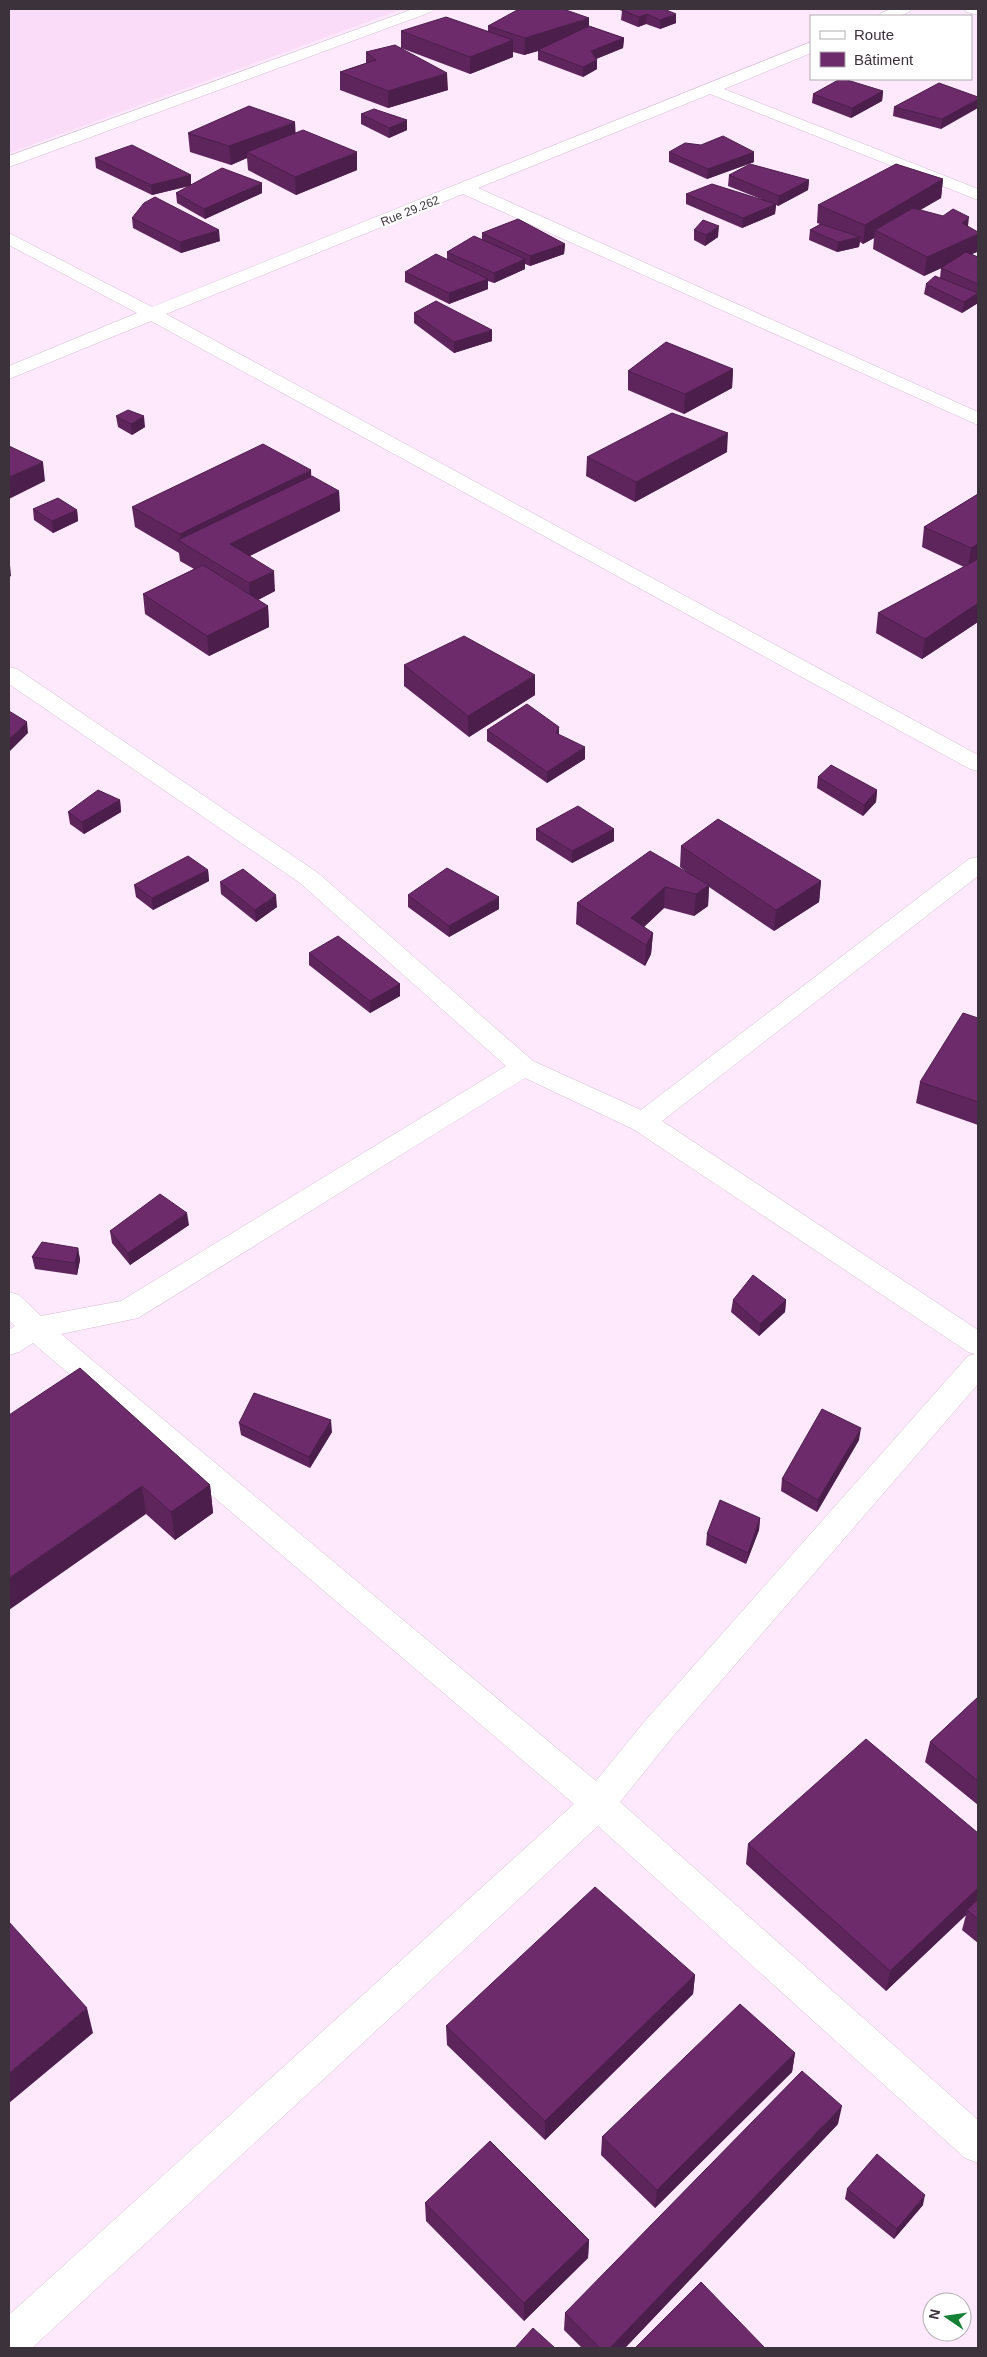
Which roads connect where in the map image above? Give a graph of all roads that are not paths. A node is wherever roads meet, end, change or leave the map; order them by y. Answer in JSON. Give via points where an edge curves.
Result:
{"nodes":[{"id":1,"x":426,"y":9,"type":"edge"},
{"id":2,"x":904,"y":9,"type":"edge"},
{"id":3,"x":972,"y":9,"type":"edge"},
{"id":4,"x":978,"y":11,"type":"edge"},
{"id":5,"x":889,"y":15,"type":"edge"},
{"id":6,"x":810,"y":48,"type":"edge"},
{"id":7,"x":710,"y":89,"type":"junction"},
{"id":8,"x":9,"y":162,"type":"edge"},
{"id":9,"x":466,"y":188,"type":"junction"},
{"id":10,"x":978,"y":195,"type":"edge"},
{"id":11,"x":9,"y":238,"type":"edge"},
{"id":12,"x":150,"y":313,"type":"junction"},
{"id":13,"x":9,"y":373,"type":"edge"},
{"id":14,"x":978,"y":419,"type":"edge"},
{"id":15,"x":9,"y":674,"type":"edge"},
{"id":16,"x":978,"y":764,"type":"edge"},
{"id":17,"x":978,"y":864,"type":"edge"},
{"id":18,"x":524,"y":1066,"type":"junction"},
{"id":19,"x":643,"y":1122,"type":"junction"},
{"id":20,"x":9,"y":1303,"type":"edge"},
{"id":21,"x":22,"y":1336,"type":"edge"},
{"id":22,"x":978,"y":1344,"type":"edge"},
{"id":23,"x":978,"y":1364,"type":"edge"},
{"id":24,"x":598,"y":1804,"type":"junction"},
{"id":25,"x":978,"y":2145,"type":"edge"},
{"id":26,"x":9,"y":2342,"type":"edge"}],
"edges":[{"from":1,"to":8,"type":"street"},
{"from":2,"to":5,"type":"street"},
{"from":3,"to":4,"type":"street"},
{"from":6,"to":7,"type":"street","name":"Rue 29.262"},
{"from":7,"to":9,"type":"street","name":"Rue 29.262"},
{"from":7,"to":10,"type":"street"},
{"from":9,"to":12,"type":"street","name":"Rue 29.262"},
{"from":9,"to":14,"type":"street"},
{"from":11,"to":12,"type":"street"},
{"from":12,"to":13,"type":"street","name":"Rue 29.262"},
{"from":12,"to":16,"type":"street"},
{"from":15,"to":18,"type":"street","via":[[309,878]]},
{"from":17,"to":19,"type":"street"},
{"from":18,"to":19,"type":"street"},
{"from":18,"to":21,"type":"street","via":[[128,1310]]},
{"from":19,"to":22,"type":"street"},
{"from":20,"to":21,"type":"street"},
{"from":21,"to":24,"type":"street"},
{"from":23,"to":24,"type":"street"},
{"from":24,"to":25,"type":"street"},
{"from":24,"to":26,"type":"street"}]}
